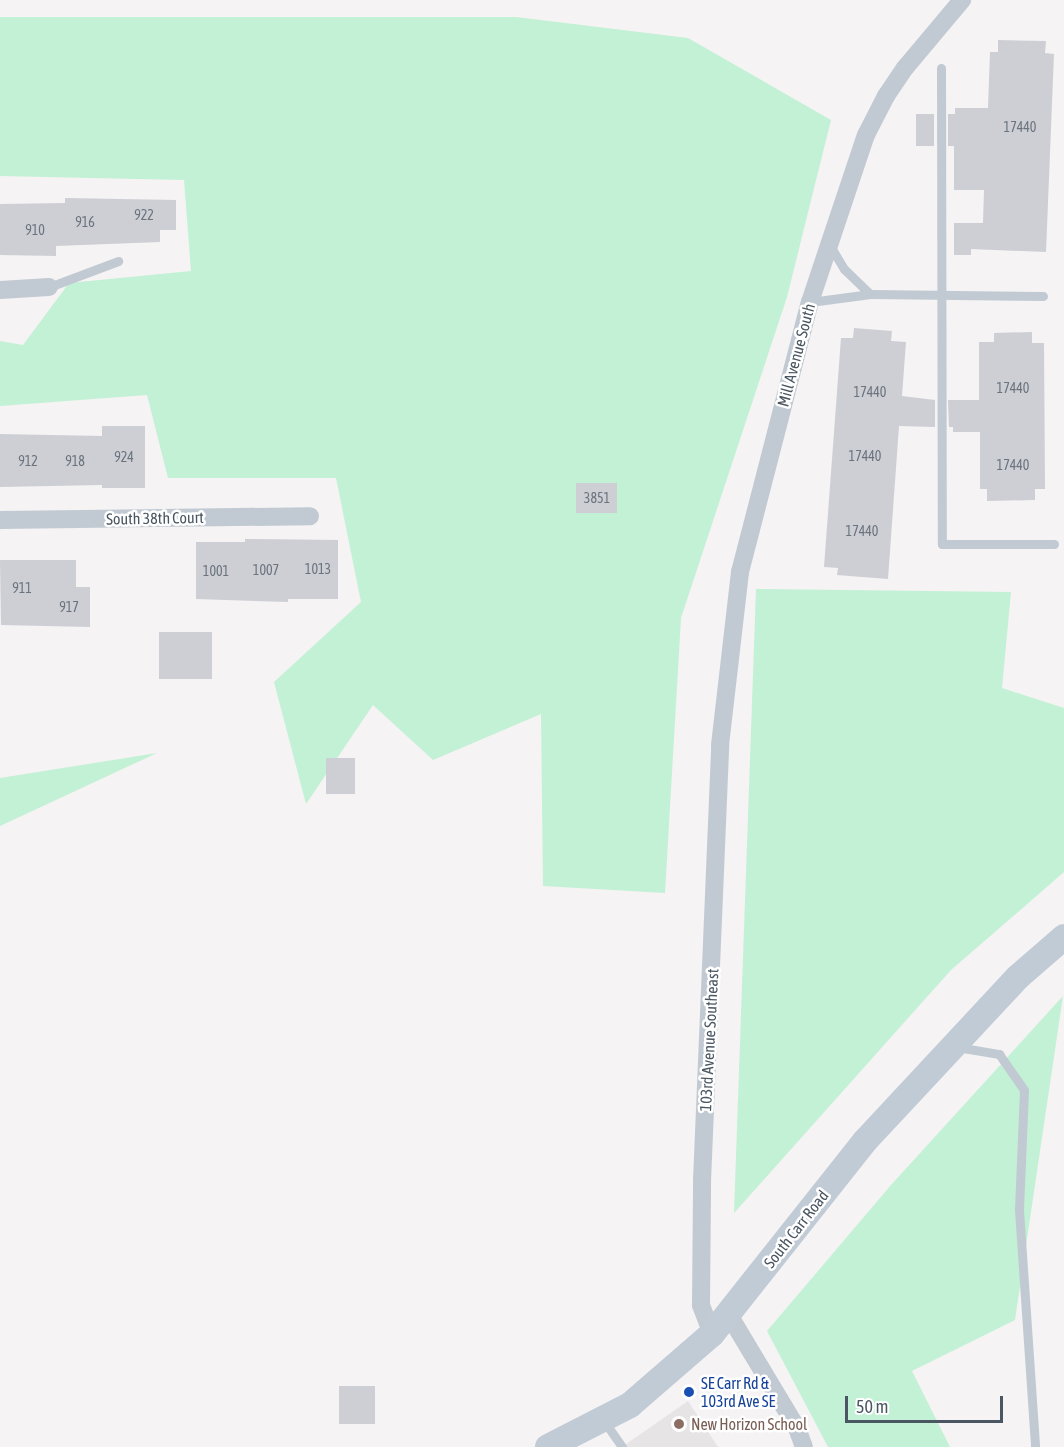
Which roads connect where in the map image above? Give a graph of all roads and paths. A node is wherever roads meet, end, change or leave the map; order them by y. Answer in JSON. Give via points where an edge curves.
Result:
{"nodes":[{"id":1,"x":962,"y":0,"type":"edge"},
{"id":2,"x":941,"y":68,"type":"dead end"},
{"id":3,"x":829,"y":244,"type":"junction"},
{"id":4,"x":118,"y":261,"type":"dead end"},
{"id":5,"x":49,"y":287,"type":"joint"},
{"id":6,"x":0,"y":291,"type":"edge"},
{"id":7,"x":870,"y":294,"type":"junction"},
{"id":8,"x":941,"y":294,"type":"junction"},
{"id":9,"x":1043,"y":296,"type":"dead end"},
{"id":10,"x":810,"y":302,"type":"junction"},
{"id":11,"x":310,"y":516,"type":"dead end"},
{"id":12,"x":0,"y":520,"type":"edge"},
{"id":13,"x":1053,"y":544,"type":"dead end"},
{"id":14,"x":720,"y":745,"type":"joint"},
{"id":15,"x":1064,"y":937,"type":"edge"},
{"id":16,"x":952,"y":1046,"type":"junction"},
{"id":17,"x":720,"y":1324,"type":"junction"},
{"id":18,"x":603,"y":1419,"type":"junction"},
{"id":19,"x":548,"y":1447,"type":"edge"},
{"id":20,"x":622,"y":1447,"type":"edge"},
{"id":21,"x":804,"y":1447,"type":"edge"},
{"id":22,"x":1035,"y":1447,"type":"edge"}],
"edges":[{"from":1,"to":3,"type":"street","name":"Mill Avenue South","via":[[886,96],[866,135]]},
{"from":2,"to":8,"type":"lane"},
{"from":3,"to":7,"type":"lane","via":[[844,269]]},
{"from":3,"to":10,"type":"street","name":"Mill Avenue South"},
{"from":4,"to":5,"type":"lane"},
{"from":5,"to":6,"type":"street"},
{"from":7,"to":8,"type":"lane"},
{"from":7,"to":10,"type":"lane"},
{"from":8,"to":9,"type":"lane"},
{"from":8,"to":13,"type":"lane","via":[[942,544]]},
{"from":10,"to":14,"type":"street","name":"Mill Avenue South","via":[[740,572]]},
{"from":11,"to":12,"type":"street","name":"South 38th Court"},
{"from":14,"to":17,"type":"street","name":"103rd Avenue Southeast","via":[[702,1181],[701,1305]]},
{"from":15,"to":16,"type":"main road","name":"South Carr Road","via":[[1018,977]]},
{"from":16,"to":17,"type":"main road","name":"South Carr Road","via":[[865,1141]]},
{"from":16,"to":22,"type":"lane","via":[[999,1054],[1024,1090],[1019,1210]]},
{"from":17,"to":18,"type":"main road","name":"South Carr Road","via":[[630,1405]]},
{"from":17,"to":21,"type":"street","name":"103rd Avenue Southeast","via":[[797,1428]]},
{"from":18,"to":19,"type":"main road","name":"South Carr Road"},
{"from":18,"to":20,"type":"lane"}]}
